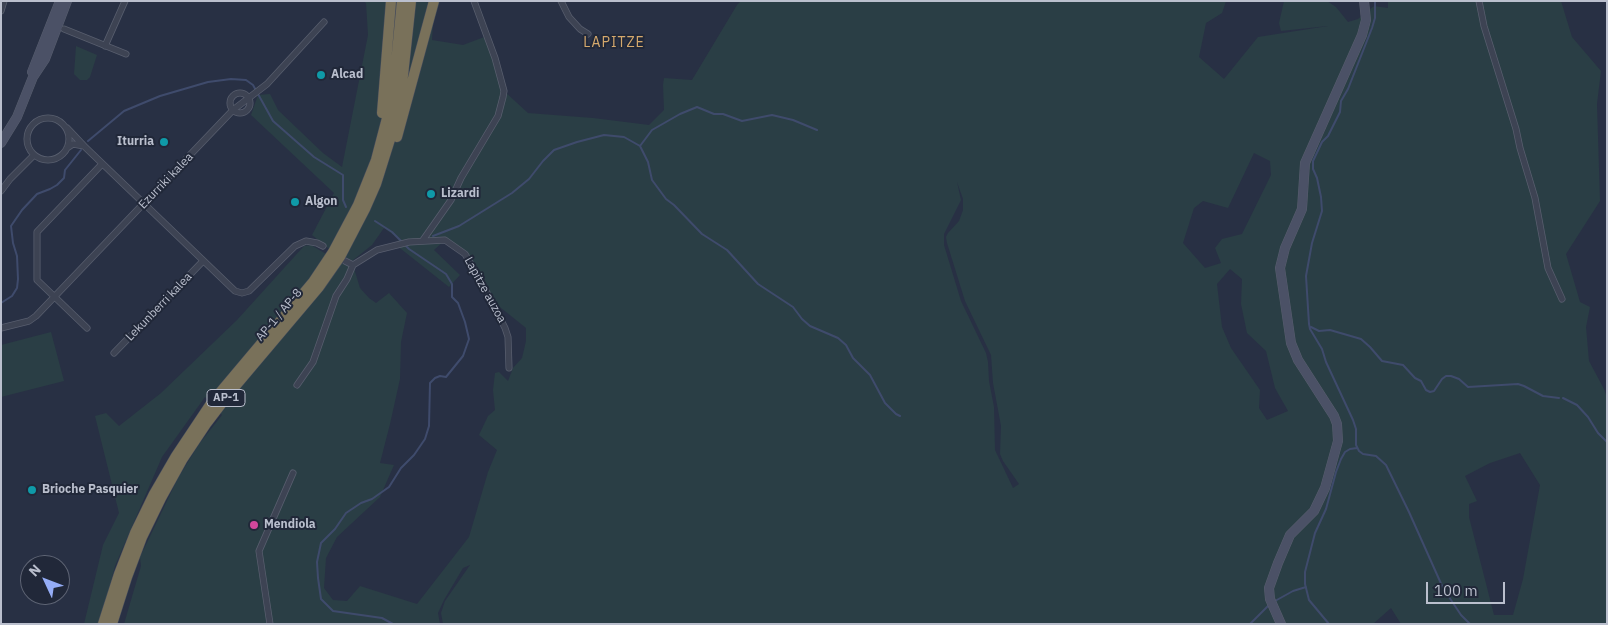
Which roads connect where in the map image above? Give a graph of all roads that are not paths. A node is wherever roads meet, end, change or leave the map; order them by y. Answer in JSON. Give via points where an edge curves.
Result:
{"nodes":[{"id":1,"x":4,"y":1,"type":"edge"},
{"id":2,"x":60,"y":1,"type":"edge"},
{"id":3,"x":67,"y":1,"type":"edge"},
{"id":4,"x":125,"y":1,"type":"edge"},
{"id":5,"x":391,"y":1,"type":"edge"},
{"id":6,"x":402,"y":1,"type":"edge"},
{"id":7,"x":411,"y":1,"type":"edge"},
{"id":8,"x":434,"y":1,"type":"edge"},
{"id":9,"x":474,"y":1,"type":"edge"},
{"id":10,"x":560,"y":1,"type":"edge"},
{"id":11,"x":1364,"y":1,"type":"edge"},
{"id":12,"x":1479,"y":1,"type":"edge"},
{"id":13,"x":1,"y":11,"type":"edge"},
{"id":14,"x":324,"y":22,"type":"dead end"},
{"id":15,"x":64,"y":29,"type":"dead end"},
{"id":16,"x":588,"y":34,"type":"dead end"},
{"id":17,"x":105,"y":46,"type":"junction"},
{"id":18,"x":126,"y":54,"type":"dead end"},
{"id":19,"x":249,"y":98,"type":"junction"},
{"id":20,"x":233,"y":110,"type":"junction"},
{"id":21,"x":66,"y":128,"type":"junction"},
{"id":22,"x":1,"y":138,"type":"edge"},
{"id":23,"x":1,"y":143,"type":"edge"},
{"id":24,"x":84,"y":146,"type":"junction"},
{"id":25,"x":68,"y":148,"type":"junction"},
{"id":26,"x":34,"y":155,"type":"junction"},
{"id":27,"x":102,"y":164,"type":"junction"},
{"id":28,"x":378,"y":178,"type":"junction"},
{"id":29,"x":365,"y":189,"type":"junction"},
{"id":30,"x":1,"y":191,"type":"edge"},
{"id":31,"x":144,"y":204,"type":"junction"},
{"id":32,"x":423,"y":240,"type":"junction"},
{"id":33,"x":323,"y":246,"type":"dead end"},
{"id":34,"x":203,"y":261,"type":"junction"},
{"id":35,"x":345,"y":261,"type":"dead end"},
{"id":36,"x":353,"y":265,"type":"junction"},
{"id":37,"x":55,"y":297,"type":"junction"},
{"id":38,"x":1562,"y":299,"type":"dead end"},
{"id":39,"x":1,"y":328,"type":"edge"},
{"id":40,"x":87,"y":328,"type":"dead end"},
{"id":41,"x":114,"y":353,"type":"dead end"},
{"id":42,"x":509,"y":368,"type":"dead end"},
{"id":43,"x":297,"y":385,"type":"dead end"},
{"id":44,"x":293,"y":473,"type":"dead end"},
{"id":45,"x":103,"y":624,"type":"edge"},
{"id":46,"x":112,"y":624,"type":"edge"},
{"id":47,"x":270,"y":624,"type":"edge"},
{"id":48,"x":1281,"y":624,"type":"edge"}],
"edges":[{"from":1,"to":13,"type":"street"},
{"from":2,"to":22,"type":"street","via":[[19,107]]},
{"from":3,"to":23,"type":"street","via":[[45,59]]},
{"from":4,"to":17,"type":"street"},
{"from":5,"to":29,"type":"highway","via":[[382,117]]},
{"from":6,"to":29,"type":"highway","name":"AP-1 / AP-8","number":"AP-1","via":[[390,106]]},
{"from":7,"to":28,"type":"highway","name":"AP-1 / AP-8","number":"AP-1","via":[[399,103]]},
{"from":8,"to":28,"type":"highway","via":[[394,150],[386,171]]},
{"from":9,"to":32,"type":"street","via":[[504,91],[503,97],[498,116],[451,200]]},
{"from":10,"to":16,"type":"street","via":[[569,18]]},
{"from":11,"to":48,"type":"street","via":[[1366,20],[1362,35],[1305,162],[1302,209],[1280,268],[1291,343],[1298,360],[1334,416],[1338,442],[1318,504],[1290,536],[1269,588],[1270,599]]},
{"from":12,"to":38,"type":"street","via":[[1535,198],[1548,268]]},
{"from":14,"to":19,"type":"street","name":"Ezurriki kalea","via":[[267,84]]},
{"from":15,"to":17,"type":"street"},
{"from":17,"to":18,"type":"street"},
{"from":19,"to":20,"type":"street","name":"Ezurriki kalea"},
{"from":19,"to":20,"type":"street","via":[[244,93],[236,94],[230,102]]},
{"from":20,"to":31,"type":"street","name":"Ezurriki kalea"},
{"from":21,"to":24,"type":"street"},
{"from":21,"to":25,"type":"street","via":[[70,140]]},
{"from":21,"to":26,"type":"street","via":[[48,118],[37,122],[27,142]]},
{"from":24,"to":25,"type":"street","via":[[73,144]]},
{"from":24,"to":27,"type":"street"},
{"from":25,"to":26,"type":"street","via":[[53,160]]},
{"from":26,"to":30,"type":"street"},
{"from":27,"to":31,"type":"street"},
{"from":27,"to":37,"type":"street","via":[[37,232],[38,280]]},
{"from":28,"to":46,"type":"highway","name":"AP-1 / AP-8","number":"AP-1","via":[[357,226],[330,272],[223,401],[182,460],[142,537]]},
{"from":29,"to":45,"type":"highway","name":"AP-1 / AP-8","number":"AP-1","via":[[342,237],[312,282],[212,402],[176,456],[135,533]]},
{"from":31,"to":34,"type":"street"},
{"from":31,"to":37,"type":"street","name":"Ezurriki kalea"},
{"from":32,"to":36,"type":"street","name":"Lapitze auzoa","via":[[377,250]]},
{"from":32,"to":42,"type":"street","name":"Lapitze auzoa","via":[[444,240],[465,254],[506,328]]},
{"from":33,"to":34,"type":"street","via":[[306,241],[295,246],[250,291],[242,293],[235,291]]},
{"from":34,"to":41,"type":"street","name":"Lekunberri kalea"},
{"from":35,"to":36,"type":"street"},
{"from":36,"to":43,"type":"street","via":[[336,296],[313,362]]},
{"from":37,"to":39,"type":"street","name":"Ezurriki kalea","via":[[29,321]]},
{"from":37,"to":40,"type":"street"},
{"from":44,"to":47,"type":"street","via":[[260,551]]}]}
